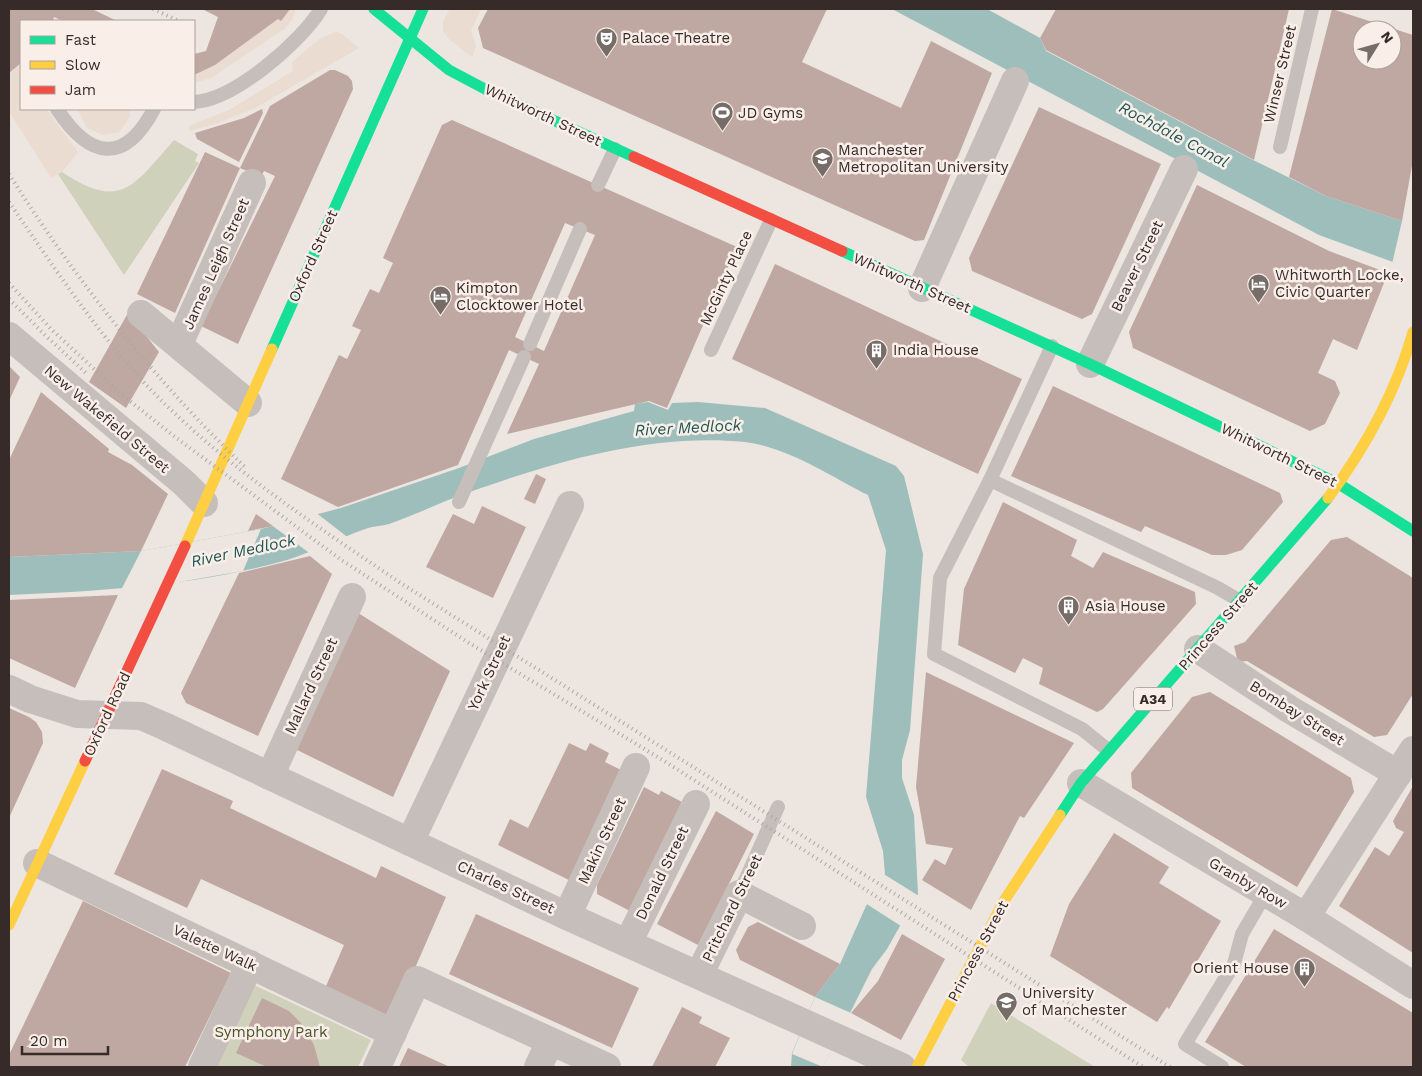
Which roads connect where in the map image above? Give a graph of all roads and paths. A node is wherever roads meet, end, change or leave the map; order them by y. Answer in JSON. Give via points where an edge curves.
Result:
{"nodes":[{"id":1,"x":321,"y":9,"type":"edge"},
{"id":2,"x":374,"y":9,"type":"edge"},
{"id":3,"x":423,"y":9,"type":"edge"},
{"id":4,"x":1312,"y":9,"type":"edge"},
{"id":5,"x":410,"y":38,"type":"junction"},
{"id":6,"x":1015,"y":81,"type":"dead end"},
{"id":7,"x":195,"y":102,"type":"edge"},
{"id":8,"x":58,"y":110,"type":"edge"},
{"id":9,"x":153,"y":110,"type":"edge"},
{"id":10,"x":1280,"y":147,"type":"dead end"},
{"id":11,"x":615,"y":148,"type":"junction"},
{"id":12,"x":1184,"y":169,"type":"dead end"},
{"id":13,"x":252,"y":183,"type":"dead end"},
{"id":14,"x":598,"y":185,"type":"dead end"},
{"id":15,"x":771,"y":220,"type":"junction"},
{"id":16,"x":580,"y":229,"type":"dead end"},
{"id":17,"x":922,"y":288,"type":"junction"},
{"id":18,"x":141,"y":314,"type":"dead end"},
{"id":19,"x":1413,"y":332,"type":"edge"},
{"id":20,"x":9,"y":336,"type":"edge"},
{"id":21,"x":179,"y":344,"type":"junction"},
{"id":22,"x":1052,"y":346,"type":"junction"},
{"id":23,"x":711,"y":350,"type":"dead end"},
{"id":24,"x":1090,"y":364,"type":"junction"},
{"id":25,"x":248,"y":403,"type":"junction"},
{"id":26,"x":990,"y":480,"type":"junction"},
{"id":27,"x":1339,"y":484,"type":"junction"},
{"id":28,"x":459,"y":502,"type":"dead end"},
{"id":29,"x":204,"y":503,"type":"junction"},
{"id":30,"x":570,"y":505,"type":"dead end"},
{"id":31,"x":1413,"y":531,"type":"edge"},
{"id":32,"x":352,"y":597,"type":"dead end"},
{"id":33,"x":1240,"y":601,"type":"junction"},
{"id":34,"x":1198,"y":649,"type":"junction"},
{"id":35,"x":9,"y":689,"type":"edge"},
{"id":36,"x":108,"y":714,"type":"junction"},
{"id":37,"x":1108,"y":750,"type":"junction"},
{"id":38,"x":1413,"y":750,"type":"edge"},
{"id":39,"x":636,"y":767,"type":"dead end"},
{"id":40,"x":1398,"y":774,"type":"junction"},
{"id":41,"x":270,"y":776,"type":"junction"},
{"id":42,"x":1081,"y":783,"type":"junction"},
{"id":43,"x":696,"y":804,"type":"dead end"},
{"id":44,"x":778,"y":807,"type":"dead end"},
{"id":45,"x":410,"y":842,"type":"junction"},
{"id":46,"x":37,"y":863,"type":"junction"},
{"id":47,"x":1266,"y":893,"type":"junction"},
{"id":48,"x":739,"y":894,"type":"junction"},
{"id":49,"x":567,"y":916,"type":"junction"},
{"id":50,"x":1306,"y":917,"type":"junction"},
{"id":51,"x":9,"y":925,"type":"edge"},
{"id":52,"x":802,"y":926,"type":"dead end"},
{"id":53,"x":628,"y":943,"type":"junction"},
{"id":54,"x":250,"y":964,"type":"junction"},
{"id":55,"x":699,"y":975,"type":"junction"},
{"id":56,"x":1413,"y":985,"type":"edge"},
{"id":57,"x":393,"y":1033,"type":"junction"},
{"id":58,"x":550,"y":1042,"type":"junction"},
{"id":59,"x":202,"y":1067,"type":"edge"},
{"id":60,"x":377,"y":1067,"type":"edge"},
{"id":61,"x":538,"y":1067,"type":"edge"},
{"id":62,"x":606,"y":1067,"type":"edge"},
{"id":63,"x":902,"y":1067,"type":"edge"},
{"id":64,"x":916,"y":1067,"type":"edge"},
{"id":65,"x":1222,"y":1067,"type":"edge"}],
"edges":[{"from":1,"to":7,"type":"lane","via":[[296,40],[260,70],[213,98]]},
{"from":2,"to":5,"type":"main road","name":"Whitworth Street"},
{"from":3,"to":5,"type":"main road","name":"Oxford Street"},
{"from":4,"to":10,"type":"lane","name":"Winser Street"},
{"from":5,"to":11,"type":"main road","name":"Whitworth Street","via":[[461,77]]},
{"from":5,"to":25,"type":"main road","name":"Oxford Street"},
{"from":6,"to":17,"type":"street"},
{"from":8,"to":9,"type":"lane","via":[[70,129],[85,143],[109,150],[122,146],[135,135]]},
{"from":11,"to":14,"type":"lane"},
{"from":11,"to":15,"type":"main road","name":"Whitworth Street"},
{"from":12,"to":24,"type":"street","name":"Beaver Street"},
{"from":13,"to":21,"type":"street","name":"James Leigh Street"},
{"from":15,"to":17,"type":"main road","name":"Whitworth Street"},
{"from":15,"to":23,"type":"lane","name":"McGinty Place"},
{"from":16,"to":28,"type":"lane"},
{"from":17,"to":22,"type":"main road","name":"Whitworth Street"},
{"from":18,"to":21,"type":"street"},
{"from":19,"to":27,"type":"main road","name":"Princess Street","number":"A34","via":[[1396,383]]},
{"from":20,"to":29,"type":"street","name":"New Wakefield Street"},
{"from":21,"to":25,"type":"street"},
{"from":22,"to":24,"type":"main road","name":"Whitworth Street"},
{"from":22,"to":26,"type":"lane"},
{"from":24,"to":27,"type":"main road","name":"Whitworth Street"},
{"from":25,"to":29,"type":"main road","name":"Oxford Street"},
{"from":26,"to":33,"type":"lane"},
{"from":26,"to":37,"type":"lane","via":[[940,578],[934,654],[1082,729]]},
{"from":27,"to":31,"type":"main road","name":"Whitworth Street"},
{"from":27,"to":33,"type":"main road","name":"Princess Street","number":"A34"},
{"from":29,"to":36,"type":"main road","name":"Oxford Road"},
{"from":30,"to":45,"type":"street","name":"York Street"},
{"from":32,"to":41,"type":"street","name":"Mallard Street"},
{"from":33,"to":34,"type":"main road","name":"Princess Street","number":"A34"},
{"from":34,"to":37,"type":"main road","name":"Princess Street","number":"A34"},
{"from":34,"to":40,"type":"street","name":"Bombay Street","via":[[1289,709]]},
{"from":35,"to":36,"type":"street","name":"Charles Street","via":[[78,714]]},
{"from":36,"to":41,"type":"street","name":"Charles Street","via":[[141,716]]},
{"from":36,"to":46,"type":"main road","name":"Oxford Road"},
{"from":37,"to":42,"type":"main road","name":"Princess Street","number":"A34"},
{"from":38,"to":40,"type":"street"},
{"from":39,"to":49,"type":"street","name":"Makin Street"},
{"from":40,"to":50,"type":"street"},
{"from":41,"to":45,"type":"street","name":"Charles Street"},
{"from":42,"to":47,"type":"street","name":"Granby Row"},
{"from":42,"to":64,"type":"main road","name":"Princess Street","number":"A34","via":[[1004,901]]},
{"from":43,"to":53,"type":"street","name":"Donald Street"},
{"from":44,"to":48,"type":"lane","name":"Pritchard Street"},
{"from":45,"to":49,"type":"street","name":"Charles Street"},
{"from":46,"to":51,"type":"main road","name":"Oxford Road"},
{"from":46,"to":54,"type":"street","name":"Valette Walk"},
{"from":47,"to":50,"type":"street","name":"Granby Row"},
{"from":47,"to":65,"type":"lane","via":[[1242,934],[1234,964],[1184,1044]]},
{"from":48,"to":52,"type":"street"},
{"from":48,"to":55,"type":"street","name":"Pritchard Street"},
{"from":49,"to":53,"type":"street","name":"Charles Street"},
{"from":50,"to":56,"type":"street","name":"Granby Row"},
{"from":53,"to":55,"type":"street","name":"Charles Street"},
{"from":54,"to":57,"type":"street","name":"Valette Walk"},
{"from":54,"to":59,"type":"street"},
{"from":55,"to":63,"type":"street","name":"Charles Street"},
{"from":57,"to":58,"type":"street","via":[[417,980]]},
{"from":57,"to":60,"type":"street"},
{"from":58,"to":61,"type":"street"},
{"from":58,"to":62,"type":"street"}]}
